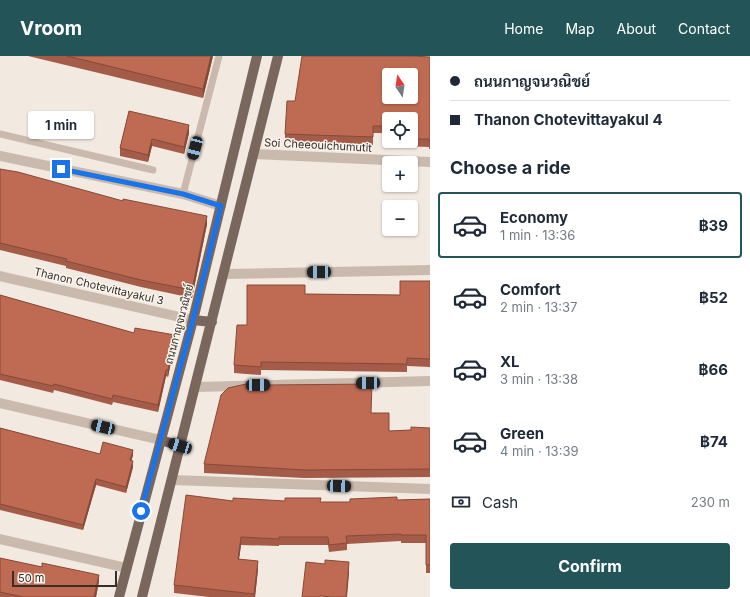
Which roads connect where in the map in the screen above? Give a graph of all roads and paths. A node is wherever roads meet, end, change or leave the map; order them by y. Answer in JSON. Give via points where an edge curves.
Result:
{"nodes":[{"id":1,"x":219,"y":56,"type":"edge"},
{"id":2,"x":257,"y":56,"type":"edge"},
{"id":3,"x":278,"y":56,"type":"edge"},
{"id":4,"x":0,"y":134,"type":"edge"},
{"id":5,"x":253,"y":154,"type":"junction"},
{"id":6,"x":0,"y":156,"type":"edge"},
{"id":7,"x":430,"y":162,"type":"edge"},
{"id":8,"x":154,"y":170,"type":"dead end"},
{"id":9,"x":183,"y":194,"type":"junction"},
{"id":10,"x":221,"y":206,"type":"junction"},
{"id":11,"x":430,"y":270,"type":"edge"},
{"id":12,"x":224,"y":274,"type":"junction"},
{"id":13,"x":0,"y":276,"type":"edge"},
{"id":14,"x":193,"y":320,"type":"junction"},
{"id":15,"x":212,"y":322,"type":"junction"},
{"id":16,"x":430,"y":381,"type":"edge"},
{"id":17,"x":196,"y":387,"type":"junction"},
{"id":18,"x":0,"y":403,"type":"edge"},
{"id":19,"x":161,"y":440,"type":"junction"},
{"id":20,"x":180,"y":446,"type":"junction"},
{"id":21,"x":172,"y":480,"type":"junction"},
{"id":22,"x":430,"y":489,"type":"edge"},
{"id":23,"x":0,"y":539,"type":"edge"},
{"id":24,"x":127,"y":568,"type":"junction"},
{"id":25,"x":119,"y":597,"type":"edge"},
{"id":26,"x":142,"y":597,"type":"edge"}],
"edges":[{"from":1,"to":9,"type":"lane"},
{"from":2,"to":10,"type":"main road","name":"ถนนกาญจนวณิชย์"},
{"from":3,"to":5,"type":"main road"},
{"from":4,"to":8,"type":"lane"},
{"from":5,"to":7,"type":"street","name":"Soi Cheeouichumutit"},
{"from":5,"to":12,"type":"main road"},
{"from":6,"to":9,"type":"street"},
{"from":9,"to":10,"type":"street"},
{"from":10,"to":14,"type":"main road","name":"ถนนกาญจนวณิชย์"},
{"from":11,"to":12,"type":"street"},
{"from":12,"to":15,"type":"main road"},
{"from":13,"to":14,"type":"street","name":"Thanon Chotevittayakul 3"},
{"from":14,"to":15,"type":"main road"},
{"from":14,"to":19,"type":"main road","name":"ถนนกาญจนวณิชย์"},
{"from":15,"to":17,"type":"main road"},
{"from":16,"to":17,"type":"street"},
{"from":17,"to":20,"type":"main road"},
{"from":18,"to":19,"type":"street"},
{"from":19,"to":20,"type":"main road"},
{"from":19,"to":24,"type":"main road","name":"ถนนกาญจนวณิชย์"},
{"from":20,"to":21,"type":"main road"},
{"from":21,"to":22,"type":"street"},
{"from":21,"to":26,"type":"main road"},
{"from":23,"to":24,"type":"street"},
{"from":24,"to":25,"type":"main road","name":"ถนนกาญจนวณิชย์"}]}
